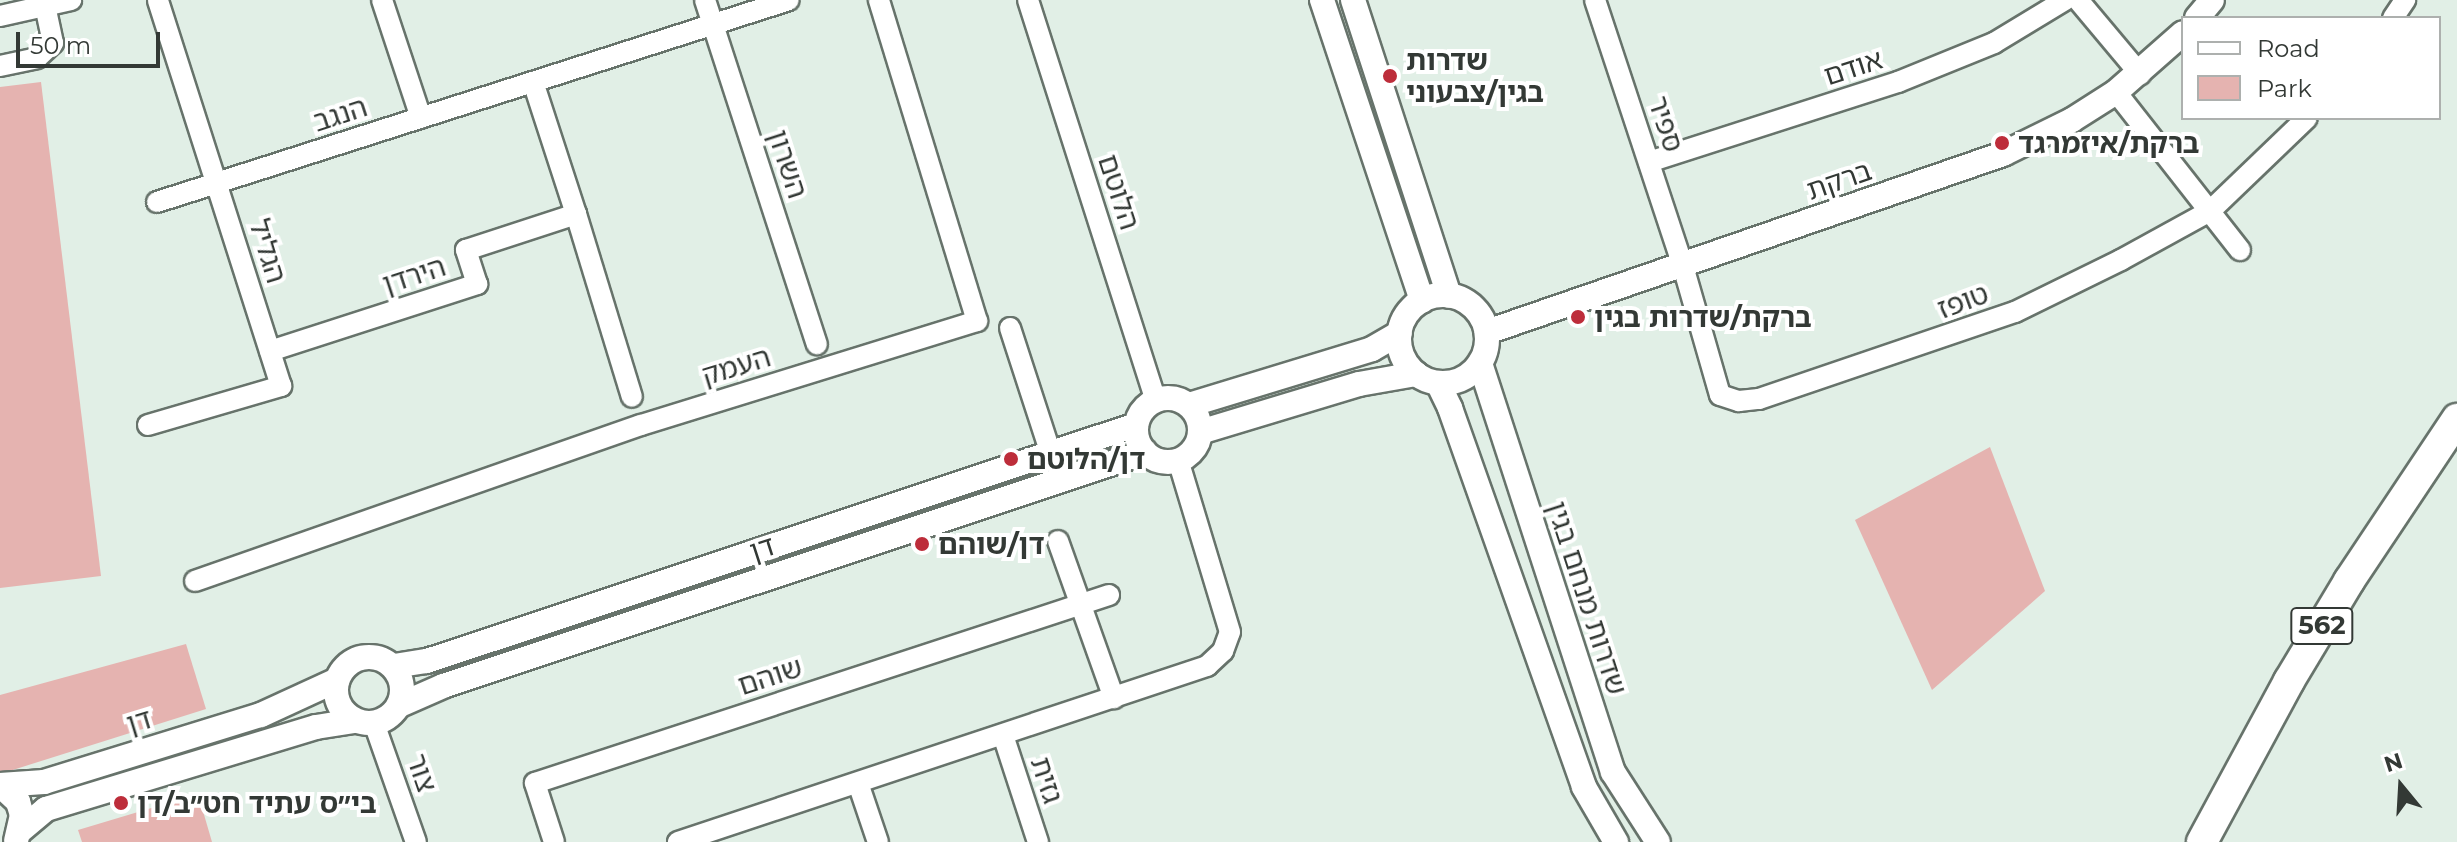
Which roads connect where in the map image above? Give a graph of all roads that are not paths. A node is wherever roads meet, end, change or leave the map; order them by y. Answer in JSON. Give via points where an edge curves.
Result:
{"nodes":[{"id":1,"x":71,"y":0,"type":"edge"},
{"id":2,"x":158,"y":0,"type":"edge"},
{"id":3,"x":382,"y":0,"type":"edge"},
{"id":4,"x":705,"y":0,"type":"edge"},
{"id":5,"x":789,"y":0,"type":"edge"},
{"id":6,"x":879,"y":0,"type":"edge"},
{"id":7,"x":1028,"y":0,"type":"edge"},
{"id":8,"x":1322,"y":0,"type":"edge"},
{"id":9,"x":1353,"y":0,"type":"edge"},
{"id":10,"x":2065,"y":0,"type":"edge"},
{"id":11,"x":2078,"y":0,"type":"edge"},
{"id":12,"x":2212,"y":0,"type":"edge"},
{"id":13,"x":1602,"y":2,"type":"edge"},
{"id":14,"x":45,"y":4,"type":"junction"},
{"id":15,"x":0,"y":16,"type":"edge"},
{"id":16,"x":2199,"y":16,"type":"edge"},
{"id":17,"x":713,"y":24,"type":"junction"},
{"id":18,"x":2181,"y":35,"type":"edge"},
{"id":19,"x":0,"y":66,"type":"edge"},
{"id":20,"x":2140,"y":74,"type":"junction"},
{"id":21,"x":533,"y":82,"type":"junction"},
{"id":22,"x":2116,"y":92,"type":"junction"},
{"id":23,"x":421,"y":118,"type":"junction"},
{"id":24,"x":2305,"y":120,"type":"edge"},
{"id":25,"x":1649,"y":162,"type":"junction"},
{"id":26,"x":217,"y":183,"type":"junction"},
{"id":27,"x":157,"y":202,"type":"dead end"},
{"id":28,"x":2210,"y":211,"type":"junction"},
{"id":29,"x":576,"y":214,"type":"junction"},
{"id":30,"x":2240,"y":250,"type":"dead end"},
{"id":31,"x":1683,"y":266,"type":"junction"},
{"id":32,"x":1449,"y":296,"type":"junction"},
{"id":33,"x":1422,"y":301,"type":"junction"},
{"id":34,"x":1010,"y":328,"type":"dead end"},
{"id":35,"x":1487,"y":332,"type":"junction"},
{"id":36,"x":1400,"y":333,"type":"junction"},
{"id":37,"x":817,"y":344,"type":"dead end"},
{"id":38,"x":270,"y":351,"type":"junction"},
{"id":39,"x":1480,"y":363,"type":"junction"},
{"id":40,"x":1427,"y":378,"type":"junction"},
{"id":41,"x":632,"y":397,"type":"dead end"},
{"id":42,"x":1156,"y":400,"type":"junction"},
{"id":43,"x":1189,"y":405,"type":"junction"},
{"id":44,"x":2457,"y":419,"type":"edge"},
{"id":45,"x":148,"y":425,"type":"dead end"},
{"id":46,"x":1136,"y":425,"type":"junction"},
{"id":47,"x":1200,"y":432,"type":"junction"},
{"id":48,"x":1145,"y":452,"type":"junction"},
{"id":49,"x":1051,"y":454,"type":"junction"},
{"id":50,"x":1178,"y":460,"type":"junction"},
{"id":51,"x":1058,"y":541,"type":"dead end"},
{"id":52,"x":195,"y":581,"type":"dead end"},
{"id":53,"x":1109,"y":595,"type":"dead end"},
{"id":54,"x":1081,"y":604,"type":"junction"},
{"id":55,"x":394,"y":666,"type":"junction"},
{"id":56,"x":337,"y":680,"type":"junction"},
{"id":57,"x":1114,"y":698,"type":"junction"},
{"id":58,"x":400,"y":705,"type":"junction"},
{"id":59,"x":365,"y":722,"type":"junction"},
{"id":60,"x":1003,"y":735,"type":"junction"},
{"id":61,"x":858,"y":783,"type":"junction"},
{"id":62,"x":0,"y":785,"type":"edge"},
{"id":63,"x":724,"y":835,"type":"edge"},
{"id":64,"x":18,"y":836,"type":"edge"},
{"id":65,"x":416,"y":842,"type":"edge"},
{"id":66,"x":554,"y":842,"type":"edge"},
{"id":67,"x":678,"y":842,"type":"edge"},
{"id":68,"x":878,"y":842,"type":"edge"},
{"id":69,"x":1038,"y":842,"type":"edge"},
{"id":70,"x":1616,"y":842,"type":"edge"},
{"id":71,"x":1658,"y":842,"type":"edge"},
{"id":72,"x":2202,"y":842,"type":"edge"}],
"edges":[{"from":1,"to":14,"type":"street"},
{"from":2,"to":26,"type":"street","name":"הגליל"},
{"from":3,"to":23,"type":"street"},
{"from":4,"to":17,"type":"street","name":"השרון"},
{"from":5,"to":17,"type":"street"},
{"from":6,"to":52,"type":"street","name":"העמק","via":[[977,321],[641,425]]},
{"from":7,"to":42,"type":"street","name":"הלוטם"},
{"from":8,"to":33,"type":"street"},
{"from":9,"to":32,"type":"street"},
{"from":10,"to":25,"type":"street","name":"אודם","via":[[1994,43],[1898,82]]},
{"from":11,"to":20,"type":"street"},
{"from":12,"to":16,"type":"street"},
{"from":13,"to":25,"type":"street","name":"ספיר"},
{"from":14,"to":15,"type":"street"},
{"from":14,"to":19,"type":"street","via":[[53,43],[37,58]]},
{"from":17,"to":21,"type":"street"},
{"from":17,"to":37,"type":"street","name":"השרון"},
{"from":18,"to":20,"type":"street","name":"ברקת"},
{"from":20,"to":22,"type":"street","name":"ברקת"},
{"from":21,"to":23,"type":"street"},
{"from":21,"to":29,"type":"street"},
{"from":22,"to":28,"type":"street"},
{"from":22,"to":31,"type":"street","name":"ברקת","via":[[2003,154]]},
{"from":23,"to":26,"type":"street","name":"הנגב"},
{"from":24,"to":28,"type":"street","name":"טופז"},
{"from":25,"to":31,"type":"street","name":"ספיר"},
{"from":26,"to":27,"type":"street","name":"הנגב"},
{"from":26,"to":38,"type":"street","name":"הגליל"},
{"from":28,"to":30,"type":"street"},
{"from":28,"to":31,"type":"street","name":"טופז","via":[[2015,312],[1759,399],[1739,401],[1720,395]]},
{"from":29,"to":38,"type":"street","name":"הירדן","via":[[466,250],[477,284]]},
{"from":29,"to":41,"type":"street"},
{"from":31,"to":35,"type":"street","name":"ברקת"},
{"from":32,"to":33,"type":"street"},
{"from":32,"to":35,"type":"street","via":[[1474,307]]},
{"from":33,"to":36,"type":"street","via":[[1411,309]]},
{"from":34,"to":49,"type":"street"},
{"from":35,"to":39,"type":"street"},
{"from":36,"to":40,"type":"street","via":[[1402,355]]},
{"from":36,"to":43,"type":"street","via":[[1372,349]]},
{"from":38,"to":45,"type":"street","name":"הגליל","via":[[281,386]]},
{"from":39,"to":40,"type":"street","via":[[1462,379]]},
{"from":39,"to":71,"type":"street","name":"שדרות מנחם בגין","via":[[1613,772]]},
{"from":40,"to":47,"type":"street","via":[[1359,384]]},
{"from":40,"to":70,"type":"street","via":[[1450,408],[1584,787]]},
{"from":42,"to":43,"type":"street","via":[[1170,398]]},
{"from":42,"to":46,"type":"street","via":[[1143,409]]},
{"from":43,"to":47,"type":"street"},
{"from":44,"to":72,"type":"main road","number":"562","via":[[2349,581]]},
{"from":46,"to":48,"type":"street"},
{"from":46,"to":49,"type":"street","name":"דן"},
{"from":47,"to":50,"type":"street","via":[[1192,452]]},
{"from":48,"to":50,"type":"street","via":[[1161,461]]},
{"from":48,"to":58,"type":"street","name":"דן","via":[[443,686]]},
{"from":49,"to":55,"type":"street","name":"דן","via":[[441,656]]},
{"from":50,"to":57,"type":"street","via":[[1230,632],[1223,651],[1207,666]]},
{"from":51,"to":54,"type":"street"},
{"from":53,"to":54,"type":"street","name":"שוהם"},
{"from":54,"to":57,"type":"street"},
{"from":54,"to":66,"type":"street","name":"שוהם","via":[[535,783]]},
{"from":55,"to":56,"type":"street","via":[[384,659],[361,657]]},
{"from":55,"to":58,"type":"street","via":[[402,682]]},
{"from":56,"to":59,"type":"street","via":[[337,699]]},
{"from":56,"to":62,"type":"street","name":"דן","via":[[261,715],[59,778]]},
{"from":57,"to":60,"type":"street"},
{"from":58,"to":59,"type":"street","via":[[385,719]]},
{"from":59,"to":64,"type":"street","name":"דן","via":[[316,727],[46,809]]},
{"from":59,"to":65,"type":"street","name":"צור"},
{"from":60,"to":61,"type":"street"},
{"from":60,"to":69,"type":"street","name":"גזית"},
{"from":61,"to":63,"type":"street"},
{"from":61,"to":68,"type":"street"},
{"from":62,"to":64,"type":"street","via":[[18,802]]},
{"from":63,"to":67,"type":"street"}]}
